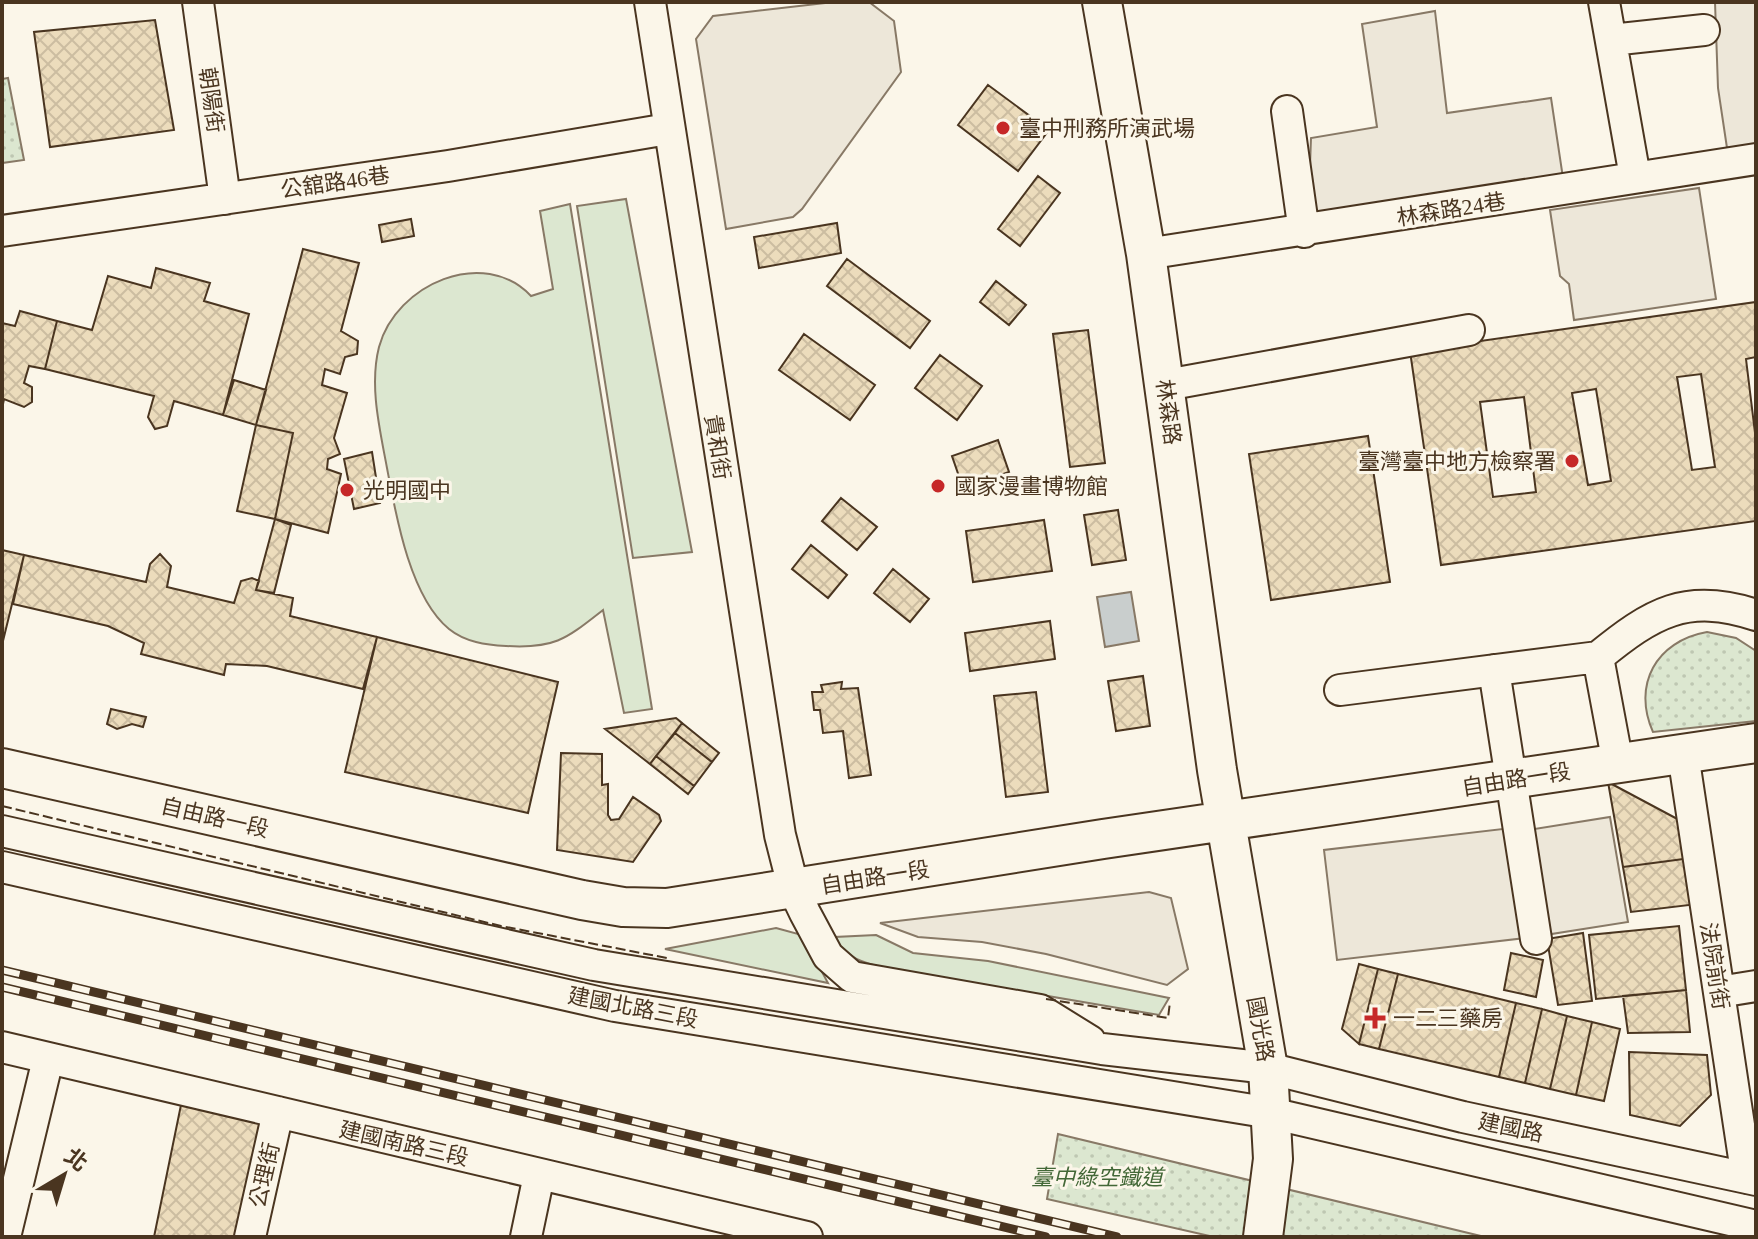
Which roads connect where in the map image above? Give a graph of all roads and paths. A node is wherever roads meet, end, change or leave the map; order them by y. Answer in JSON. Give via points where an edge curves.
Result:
{"nodes":[{"id":1,"x":198,"y":2,"type":"edge"},
{"id":2,"x":650,"y":2,"type":"edge"},
{"id":3,"x":1102,"y":2,"type":"edge"},
{"id":4,"x":1604,"y":2,"type":"edge"},
{"id":5,"x":1704,"y":30,"type":"dead end"},
{"id":6,"x":1611,"y":40,"type":"junction"},
{"id":7,"x":1287,"y":111,"type":"dead end"},
{"id":8,"x":668,"y":129,"type":"junction"},
{"id":9,"x":1756,"y":159,"type":"edge"},
{"id":10,"x":1635,"y":177,"type":"junction"},
{"id":11,"x":225,"y":199,"type":"junction"},
{"id":12,"x":2,"y":231,"type":"edge"},
{"id":13,"x":1304,"y":232,"type":"junction"},
{"id":14,"x":1146,"y":254,"type":"junction"},
{"id":15,"x":1469,"y":330,"type":"dead end"},
{"id":16,"x":1166,"y":385,"type":"junction"},
{"id":17,"x":1756,"y":615,"type":"edge"},
{"id":18,"x":1598,"y":657,"type":"junction"},
{"id":19,"x":1494,"y":670,"type":"junction"},
{"id":20,"x":1340,"y":690,"type":"dead end"},
{"id":21,"x":1756,"y":743,"type":"edge"},
{"id":22,"x":1683,"y":754,"type":"junction"},
{"id":23,"x":1618,"y":764,"type":"junction"},
{"id":24,"x":2,"y":768,"type":"edge"},
{"id":25,"x":1510,"y":780,"type":"junction"},
{"id":26,"x":1227,"y":823,"type":"junction"},
{"id":27,"x":2,"y":831,"type":"edge"},
{"id":28,"x":2,"y":867,"type":"edge"},
{"id":29,"x":794,"y":890,"type":"junction"},
{"id":30,"x":1536,"y":939,"type":"dead end"},
{"id":31,"x":1756,"y":986,"type":"edge"},
{"id":32,"x":1719,"y":992,"type":"junction"},
{"id":33,"x":2,"y":1047,"type":"edge"},
{"id":34,"x":1102,"y":1049,"type":"junction"},
{"id":35,"x":48,"y":1059,"type":"junction"},
{"id":36,"x":1268,"y":1068,"type":"junction"},
{"id":37,"x":278,"y":1112,"type":"junction"},
{"id":38,"x":1271,"y":1113,"type":"junction"},
{"id":39,"x":539,"y":1175,"type":"junction"},
{"id":40,"x":1752,"y":1179,"type":"edge"},
{"id":41,"x":1756,"y":1226,"type":"edge"},
{"id":42,"x":752,"y":1231,"type":"edge"},
{"id":43,"x":5,"y":1237,"type":"edge"},
{"id":44,"x":250,"y":1237,"type":"edge"},
{"id":45,"x":526,"y":1237,"type":"edge"},
{"id":46,"x":807,"y":1237,"type":"edge"},
{"id":47,"x":1263,"y":1237,"type":"edge"}],
"edges":[{"from":1,"to":11,"type":"street","name":"朝陽街"},
{"from":2,"to":8,"type":"street","name":"貴和街"},
{"from":3,"to":14,"type":"main road","name":"林森路"},
{"from":4,"to":6,"type":"street"},
{"from":5,"to":6,"type":"street"},
{"from":6,"to":10,"type":"street"},
{"from":7,"to":13,"type":"street"},
{"from":8,"to":11,"type":"street","name":"公舘路46巷"},
{"from":8,"to":29,"type":"street","name":"貴和街","via":[[780,835]]},
{"from":9,"to":10,"type":"street","name":"林森路24巷"},
{"from":10,"to":13,"type":"street","name":"林森路24巷"},
{"from":11,"to":12,"type":"street","name":"公舘路46巷"},
{"from":13,"to":14,"type":"street","name":"林森路24巷"},
{"from":14,"to":16,"type":"main road","name":"林森路"},
{"from":15,"to":16,"type":"street"},
{"from":16,"to":26,"type":"main road","name":"林森路"},
{"from":17,"to":18,"type":"street","via":[[1717,605],[1688,605],[1637,625]]},
{"from":18,"to":19,"type":"street"},
{"from":18,"to":23,"type":"street"},
{"from":19,"to":20,"type":"street"},
{"from":19,"to":25,"type":"street"},
{"from":21,"to":22,"type":"main road","name":"自由路一段"},
{"from":22,"to":23,"type":"main road","name":"自由路一段"},
{"from":22,"to":32,"type":"street","name":"法院前街"},
{"from":23,"to":25,"type":"main road","name":"自由路一段"},
{"from":24,"to":29,"type":"main road","name":"自由路一段","via":[[623,907],[667,908]]},
{"from":25,"to":26,"type":"main road","name":"自由路一段"},
{"from":25,"to":30,"type":"street"},
{"from":26,"to":29,"type":"main road","name":"自由路一段"},
{"from":26,"to":36,"type":"main road","name":"國光路"},
{"from":27,"to":34,"type":"street","name":"建國北路三段","via":[[594,965]]},
{"from":28,"to":38,"type":"street","name":"建國北路三段","via":[[615,1006]]},
{"from":29,"to":34,"type":"street","name":"貴和街","via":[[828,956],[852,977],[1040,1010]]},
{"from":31,"to":32,"type":"street"},
{"from":32,"to":40,"type":"street","name":"法院前街"},
{"from":33,"to":35,"type":"street","name":"建國南路三段"},
{"from":34,"to":36,"type":"street","name":"建國北路三段"},
{"from":35,"to":37,"type":"street","name":"建國南路三段"},
{"from":35,"to":43,"type":"street"},
{"from":36,"to":38,"type":"main road","name":"國光路"},
{"from":36,"to":40,"type":"street","name":"建國路","via":[[1463,1117]]},
{"from":37,"to":39,"type":"street","name":"建國南路三段"},
{"from":37,"to":44,"type":"street","name":"公理街"},
{"from":38,"to":41,"type":"street","name":"建國路"},
{"from":38,"to":47,"type":"main road","name":"國光路","via":[[1273,1159]]},
{"from":39,"to":42,"type":"street","name":"建國南路三段"},
{"from":39,"to":45,"type":"street"},
{"from":42,"to":46,"type":"street","name":"建國南路三段"}]}
